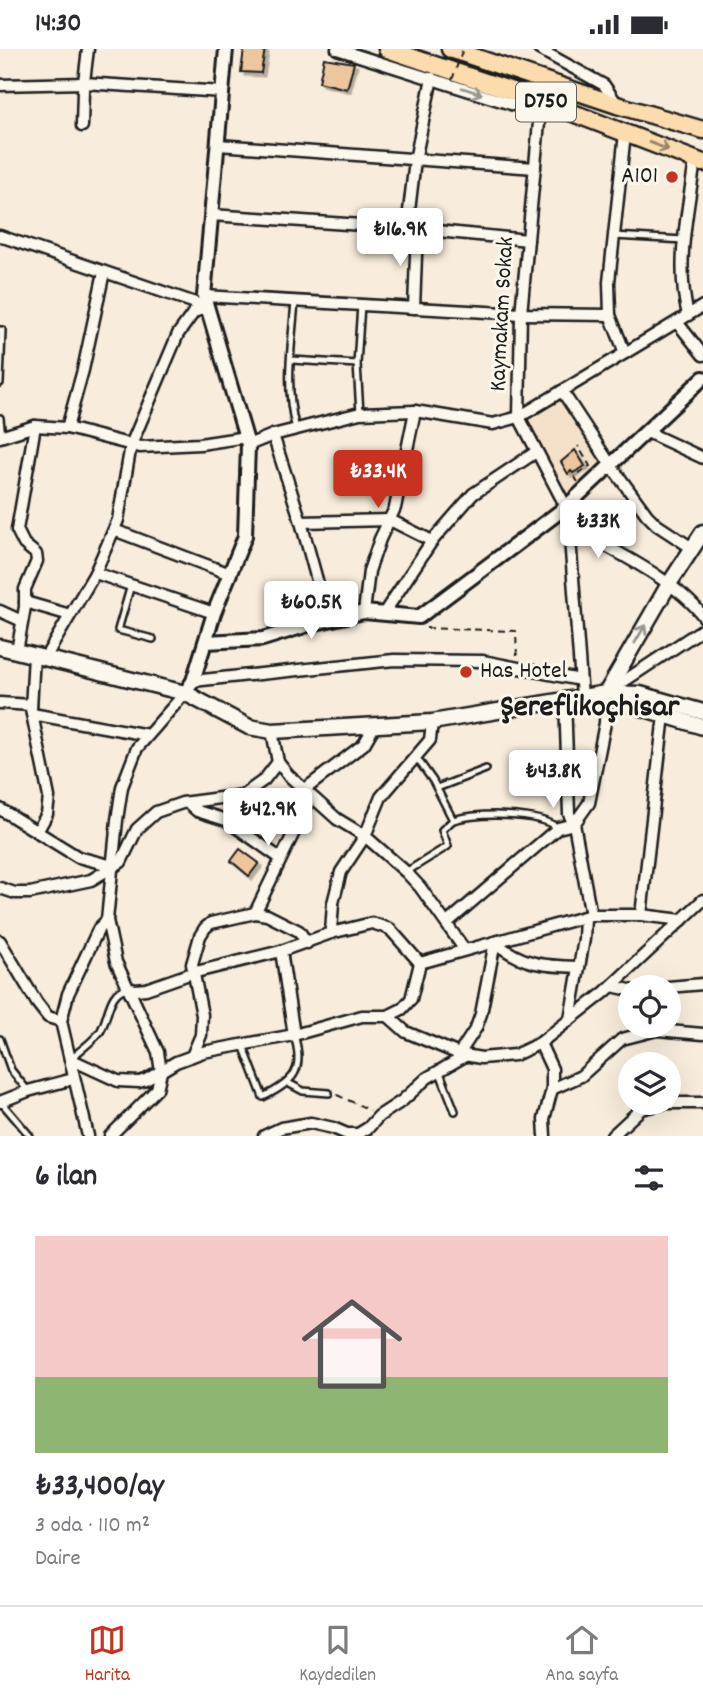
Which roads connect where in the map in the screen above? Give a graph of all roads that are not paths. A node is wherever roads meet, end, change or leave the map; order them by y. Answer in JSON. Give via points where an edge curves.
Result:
{"nodes":[{"id":1,"x":88,"y":49,"type":"edge"},
{"id":2,"x":226,"y":49,"type":"edge"},
{"id":3,"x":337,"y":49,"type":"edge"},
{"id":4,"x":387,"y":49,"type":"edge"},
{"id":5,"x":450,"y":49,"type":"edge"},
{"id":6,"x":541,"y":49,"type":"edge"},
{"id":7,"x":432,"y":78,"type":"junction"},
{"id":8,"x":84,"y":83,"type":"junction"},
{"id":9,"x":0,"y":85,"type":"edge"},
{"id":10,"x":222,"y":92,"type":"junction"},
{"id":11,"x":617,"y":105,"type":"junction"},
{"id":12,"x":540,"y":112,"type":"junction"},
{"id":13,"x":574,"y":113,"type":"junction"},
{"id":14,"x":82,"y":126,"type":"dead end"},
{"id":15,"x":703,"y":130,"type":"edge"},
{"id":16,"x":625,"y":133,"type":"junction"},
{"id":17,"x":218,"y":145,"type":"junction"},
{"id":18,"x":415,"y":160,"type":"junction"},
{"id":19,"x":699,"y":162,"type":"edge"},
{"id":20,"x":535,"y":168,"type":"junction"},
{"id":21,"x":211,"y":215,"type":"junction"},
{"id":22,"x":412,"y":228,"type":"junction"},
{"id":23,"x":0,"y":236,"type":"edge"},
{"id":24,"x":614,"y":236,"type":"junction"},
{"id":25,"x":528,"y":240,"type":"junction"},
{"id":26,"x":684,"y":240,"type":"junction"},
{"id":27,"x":104,"y":272,"type":"junction"},
{"id":28,"x":295,"y":301,"type":"junction"},
{"id":29,"x":206,"y":302,"type":"junction"},
{"id":30,"x":361,"y":305,"type":"junction"},
{"id":31,"x":703,"y":306,"type":"edge"},
{"id":32,"x":414,"y":308,"type":"junction"},
{"id":33,"x":521,"y":314,"type":"junction"},
{"id":34,"x":610,"y":315,"type":"junction"},
{"id":35,"x":688,"y":315,"type":"junction"},
{"id":36,"x":677,"y":322,"type":"junction"},
{"id":37,"x":0,"y":330,"type":"edge"},
{"id":38,"x":625,"y":353,"type":"junction"},
{"id":39,"x":703,"y":355,"type":"edge"},
{"id":40,"x":292,"y":360,"type":"junction"},
{"id":41,"x":357,"y":364,"type":"junction"},
{"id":42,"x":703,"y":378,"type":"edge"},
{"id":43,"x":0,"y":383,"type":"edge"},
{"id":44,"x":562,"y":391,"type":"junction"},
{"id":45,"x":415,"y":411,"type":"junction"},
{"id":46,"x":360,"y":413,"type":"junction"},
{"id":47,"x":519,"y":417,"type":"junction"},
{"id":48,"x":0,"y":418,"type":"edge"},
{"id":49,"x":35,"y":426,"type":"junction"},
{"id":50,"x":67,"y":428,"type":"junction"},
{"id":51,"x":296,"y":429,"type":"junction"},
{"id":52,"x":647,"y":432,"type":"junction"},
{"id":53,"x":273,"y":435,"type":"junction"},
{"id":54,"x":1,"y":437,"type":"edge"},
{"id":55,"x":247,"y":441,"type":"junction"},
{"id":56,"x":131,"y":445,"type":"junction"},
{"id":57,"x":536,"y":452,"type":"junction"},
{"id":58,"x":703,"y":458,"type":"edge"},
{"id":59,"x":611,"y":467,"type":"junction"},
{"id":60,"x":566,"y":507,"type":"junction"},
{"id":61,"x":390,"y":520,"type":"junction"},
{"id":62,"x":301,"y":522,"type":"junction"},
{"id":63,"x":569,"y":525,"type":"junction"},
{"id":64,"x":114,"y":530,"type":"junction"},
{"id":65,"x":703,"y":532,"type":"edge"},
{"id":66,"x":432,"y":541,"type":"junction"},
{"id":67,"x":692,"y":548,"type":"junction"},
{"id":68,"x":95,"y":573,"type":"junction"},
{"id":69,"x":230,"y":574,"type":"junction"},
{"id":70,"x":669,"y":584,"type":"junction"},
{"id":71,"x":131,"y":585,"type":"junction"},
{"id":72,"x":25,"y":602,"type":"junction"},
{"id":73,"x":0,"y":611,"type":"edge"},
{"id":74,"x":364,"y":612,"type":"junction"},
{"id":75,"x":214,"y":613,"type":"junction"},
{"id":76,"x":384,"y":613,"type":"junction"},
{"id":77,"x":70,"y":615,"type":"junction"},
{"id":78,"x":703,"y":616,"type":"edge"},
{"id":79,"x":328,"y":620,"type":"junction"},
{"id":80,"x":22,"y":621,"type":"junction"},
{"id":81,"x":703,"y":629,"type":"edge"},
{"id":82,"x":153,"y":639,"type":"dead end"},
{"id":83,"x":206,"y":642,"type":"junction"},
{"id":84,"x":0,"y":647,"type":"edge"},
{"id":85,"x":17,"y":651,"type":"junction"},
{"id":86,"x":40,"y":657,"type":"junction"},
{"id":87,"x":580,"y":680,"type":"junction"},
{"id":88,"x":189,"y":687,"type":"junction"},
{"id":89,"x":606,"y":693,"type":"junction"},
{"id":90,"x":582,"y":697,"type":"junction"},
{"id":91,"x":565,"y":699,"type":"junction"},
{"id":92,"x":0,"y":703,"type":"edge"},
{"id":93,"x":32,"y":710,"type":"junction"},
{"id":94,"x":703,"y":712,"type":"edge"},
{"id":95,"x":664,"y":715,"type":"junction"},
{"id":96,"x":432,"y":722,"type":"junction"},
{"id":97,"x":375,"y":725,"type":"junction"},
{"id":98,"x":703,"y":727,"type":"edge"},
{"id":99,"x":272,"y":731,"type":"junction"},
{"id":100,"x":148,"y":735,"type":"junction"},
{"id":101,"x":416,"y":757,"type":"junction"},
{"id":102,"x":278,"y":762,"type":"junction"},
{"id":103,"x":486,"y":769,"type":"dead end"},
{"id":104,"x":437,"y":788,"type":"junction"},
{"id":105,"x":307,"y":794,"type":"junction"},
{"id":106,"x":188,"y":803,"type":"junction"},
{"id":107,"x":0,"y":809,"type":"edge"},
{"id":108,"x":453,"y":820,"type":"junction"},
{"id":109,"x":574,"y":824,"type":"junction"},
{"id":110,"x":558,"y":828,"type":"junction"},
{"id":111,"x":37,"y":832,"type":"junction"},
{"id":112,"x":365,"y":836,"type":"junction"},
{"id":113,"x":280,"y":858,"type":"junction"},
{"id":114,"x":113,"y":866,"type":"junction"},
{"id":115,"x":406,"y":872,"type":"junction"},
{"id":116,"x":0,"y":888,"type":"edge"},
{"id":117,"x":702,"y":903,"type":"edge"},
{"id":118,"x":255,"y":913,"type":"junction"},
{"id":119,"x":641,"y":915,"type":"junction"},
{"id":120,"x":588,"y":916,"type":"junction"},
{"id":121,"x":107,"y":920,"type":"junction"},
{"id":122,"x":682,"y":920,"type":"junction"},
{"id":123,"x":447,"y":923,"type":"junction"},
{"id":124,"x":331,"y":933,"type":"junction"},
{"id":125,"x":0,"y":941,"type":"edge"},
{"id":126,"x":495,"y":942,"type":"junction"},
{"id":127,"x":307,"y":943,"type":"junction"},
{"id":128,"x":465,"y":950,"type":"junction"},
{"id":129,"x":281,"y":951,"type":"junction"},
{"id":130,"x":420,"y":963,"type":"junction"},
{"id":131,"x":579,"y":967,"type":"junction"},
{"id":132,"x":192,"y":972,"type":"junction"},
{"id":133,"x":703,"y":984,"type":"edge"},
{"id":134,"x":612,"y":986,"type":"junction"},
{"id":135,"x":618,"y":987,"type":"edge"},
{"id":136,"x":681,"y":987,"type":"edge"},
{"id":137,"x":128,"y":988,"type":"junction"},
{"id":138,"x":388,"y":1016,"type":"junction"},
{"id":139,"x":570,"y":1019,"type":"junction"},
{"id":140,"x":61,"y":1021,"type":"junction"},
{"id":141,"x":703,"y":1034,"type":"edge"},
{"id":142,"x":294,"y":1035,"type":"junction"},
{"id":143,"x":0,"y":1039,"type":"edge"},
{"id":144,"x":540,"y":1043,"type":"junction"},
{"id":145,"x":243,"y":1045,"type":"junction"},
{"id":146,"x":462,"y":1055,"type":"junction"},
{"id":147,"x":191,"y":1056,"type":"junction"},
{"id":148,"x":70,"y":1059,"type":"junction"},
{"id":149,"x":439,"y":1070,"type":"junction"},
{"id":150,"x":161,"y":1072,"type":"junction"},
{"id":151,"x":73,"y":1079,"type":"junction"},
{"id":152,"x":288,"y":1083,"type":"junction"},
{"id":153,"x":552,"y":1089,"type":"junction"},
{"id":154,"x":28,"y":1091,"type":"junction"},
{"id":155,"x":329,"y":1093,"type":"road end"},
{"id":156,"x":1,"y":1102,"type":"edge"},
{"id":157,"x":703,"y":1103,"type":"edge"},
{"id":158,"x":455,"y":1111,"type":"dead end"},
{"id":159,"x":370,"y":1132,"type":"edge"},
{"id":160,"x":30,"y":1136,"type":"edge"},
{"id":161,"x":88,"y":1136,"type":"edge"},
{"id":162,"x":110,"y":1136,"type":"edge"},
{"id":163,"x":264,"y":1136,"type":"edge"},
{"id":164,"x":545,"y":1136,"type":"edge"},
{"id":165,"x":612,"y":1136,"type":"edge"}],
"edges":[{"from":1,"to":8,"type":"street"},
{"from":2,"to":10,"type":"street"},
{"from":3,"to":7,"type":"street"},
{"from":4,"to":13,"type":"highway","number":"D750"},
{"from":5,"to":11,"type":"highway","number":"D750"},
{"from":6,"to":11,"type":"street","via":[[604,85]]},
{"from":7,"to":12,"type":"street","one_way":true},
{"from":7,"to":18,"type":"street"},
{"from":8,"to":9,"type":"street"},
{"from":8,"to":10,"type":"street"},
{"from":8,"to":14,"type":"street"},
{"from":10,"to":17,"type":"street"},
{"from":11,"to":15,"type":"highway","number":"D750"},
{"from":12,"to":13,"type":"street"},
{"from":12,"to":20,"type":"street","name":"Kaymakam Sokak"},
{"from":13,"to":16,"type":"highway","number":"D750"},
{"from":16,"to":19,"type":"highway","number":"D750","one_way":true},
{"from":16,"to":24,"type":"street"},
{"from":17,"to":18,"type":"street"},
{"from":17,"to":21,"type":"street"},
{"from":18,"to":20,"type":"street"},
{"from":18,"to":22,"type":"street"},
{"from":19,"to":26,"type":"street"},
{"from":20,"to":25,"type":"street","name":"Kaymakam Sokak"},
{"from":21,"to":22,"type":"street"},
{"from":21,"to":29,"type":"street"},
{"from":22,"to":25,"type":"street"},
{"from":22,"to":32,"type":"street"},
{"from":23,"to":27,"type":"street"},
{"from":24,"to":26,"type":"lane"},
{"from":24,"to":34,"type":"street"},
{"from":25,"to":33,"type":"street","name":"Kaymakam Sokak"},
{"from":26,"to":35,"type":"street","via":[[681,278]]},
{"from":27,"to":29,"type":"street"},
{"from":27,"to":50,"type":"street"},
{"from":28,"to":29,"type":"street"},
{"from":28,"to":30,"type":"street"},
{"from":28,"to":40,"type":"lane"},
{"from":29,"to":55,"type":"street"},
{"from":29,"to":56,"type":"street","via":[[178,334]]},
{"from":30,"to":32,"type":"street"},
{"from":30,"to":41,"type":"lane"},
{"from":31,"to":35,"type":"street"},
{"from":32,"to":33,"type":"street"},
{"from":33,"to":34,"type":"street"},
{"from":33,"to":47,"type":"street","name":"Kaymakam Sokak"},
{"from":34,"to":38,"type":"street"},
{"from":35,"to":36,"type":"street"},
{"from":36,"to":38,"type":"street"},
{"from":36,"to":39,"type":"street"},
{"from":37,"to":43,"type":"lane"},
{"from":38,"to":44,"type":"street"},
{"from":40,"to":41,"type":"lane"},
{"from":40,"to":51,"type":"lane","via":[[290,397]]},
{"from":41,"to":46,"type":"lane"},
{"from":42,"to":52,"type":"street"},
{"from":44,"to":47,"type":"street"},
{"from":44,"to":59,"type":"street"},
{"from":45,"to":46,"type":"street"},
{"from":45,"to":47,"type":"street","via":[[493,424]]},
{"from":45,"to":61,"type":"street"},
{"from":46,"to":51,"type":"street"},
{"from":47,"to":57,"type":"street","name":"Kaymakam Sokak"},
{"from":48,"to":54,"type":"lane"},
{"from":49,"to":50,"type":"street"},
{"from":49,"to":54,"type":"street"},
{"from":49,"to":72,"type":"street","via":[[18,530],[20,539],[37,557]]},
{"from":50,"to":56,"type":"street"},
{"from":51,"to":53,"type":"street"},
{"from":52,"to":58,"type":"street"},
{"from":52,"to":59,"type":"street"},
{"from":53,"to":55,"type":"street"},
{"from":53,"to":62,"type":"street"},
{"from":55,"to":56,"type":"street"},
{"from":55,"to":69,"type":"street","via":[[244,536]]},
{"from":56,"to":64,"type":"street"},
{"from":57,"to":60,"type":"street","name":"Kaymakam Sokak"},
{"from":57,"to":66,"type":"street","via":[[473,494]]},
{"from":59,"to":60,"type":"street"},
{"from":59,"to":67,"type":"street","via":[[657,525]]},
{"from":60,"to":63,"type":"street","name":"Kaymakam Sokak"},
{"from":60,"to":76,"type":"street","via":[[419,617]]},
{"from":61,"to":62,"type":"street"},
{"from":61,"to":66,"type":"street"},
{"from":61,"to":74,"type":"street","via":[[369,571]]},
{"from":62,"to":79,"type":"street"},
{"from":63,"to":70,"type":"street"},
{"from":63,"to":87,"type":"street","name":"Kaymakam Sokak"},
{"from":64,"to":68,"type":"street"},
{"from":64,"to":69,"type":"street"},
{"from":65,"to":67,"type":"main road"},
{"from":66,"to":76,"type":"street"},
{"from":67,"to":70,"type":"main road"},
{"from":68,"to":71,"type":"street"},
{"from":68,"to":77,"type":"street"},
{"from":69,"to":75,"type":"street"},
{"from":70,"to":78,"type":"street"},
{"from":89,"to":70,"type":"main road","one_way":true},
{"from":71,"to":75,"type":"street"},
{"from":71,"to":82,"type":"lane","via":[[118,630]]},
{"from":72,"to":77,"type":"street"},
{"from":72,"to":80,"type":"street"},
{"from":73,"to":80,"type":"street"},
{"from":74,"to":76,"type":"street"},
{"from":74,"to":79,"type":"street"},
{"from":75,"to":83,"type":"street"},
{"from":77,"to":86,"type":"street"},
{"from":79,"to":83,"type":"street","via":[[263,639]]},
{"from":80,"to":85,"type":"street"},
{"from":81,"to":89,"type":"street"},
{"from":83,"to":88,"type":"street"},
{"from":84,"to":85,"type":"main road"},
{"from":85,"to":86,"type":"main road"},
{"from":86,"to":88,"type":"main road"},
{"from":86,"to":93,"type":"street"},
{"from":87,"to":88,"type":"street","via":[[483,661],[394,660]]},
{"from":87,"to":90,"type":"street","name":"Kaymakam Sokak"},
{"from":88,"to":99,"type":"main road","via":[[249,727]]},
{"from":88,"to":100,"type":"street"},
{"from":89,"to":90,"type":"main road"},
{"from":89,"to":94,"type":"main road","via":[[640,694]]},
{"from":89,"to":95,"type":"main road"},
{"from":89,"to":109,"type":"street","via":[[590,803]]},
{"from":90,"to":91,"type":"main road"},
{"from":91,"to":96,"type":"main road"},
{"from":91,"to":109,"type":"street","via":[[569,814]]},
{"from":92,"to":93,"type":"street"},
{"from":93,"to":100,"type":"street"},
{"from":93,"to":111,"type":"street","via":[[50,797]]},
{"from":95,"to":98,"type":"main road"},
{"from":95,"to":119,"type":"street"},
{"from":96,"to":97,"type":"main road"},
{"from":96,"to":101,"type":"street","via":[[430,740]]},
{"from":97,"to":99,"type":"main road"},
{"from":97,"to":105,"type":"street","via":[[364,744]]},
{"from":99,"to":102,"type":"street"},
{"from":100,"to":114,"type":"street","via":[[137,748],[122,787]]},
{"from":101,"to":104,"type":"lane"},
{"from":101,"to":112,"type":"street","via":[[381,797]]},
{"from":102,"to":105,"type":"street"},
{"from":102,"to":106,"type":"street","via":[[243,795]]},
{"from":103,"to":104,"type":"lane"},
{"from":104,"to":108,"type":"lane"},
{"from":105,"to":112,"type":"street"},
{"from":105,"to":113,"type":"street"},
{"from":106,"to":113,"type":"street","via":[[197,811],[226,820]]},
{"from":106,"to":114,"type":"street","via":[[167,807],[145,820],[121,862]]},
{"from":107,"to":111,"type":"street"},
{"from":108,"to":110,"type":"lane","via":[[491,815],[543,820]]},
{"from":108,"to":115,"type":"lane","via":[[442,830],[448,846]]},
{"from":109,"to":110,"type":"street"},
{"from":109,"to":120,"type":"street"},
{"from":110,"to":123,"type":"street"},
{"from":111,"to":114,"type":"street","via":[[78,857]]},
{"from":112,"to":115,"type":"street"},
{"from":112,"to":124,"type":"street","via":[[341,872]]},
{"from":113,"to":118,"type":"street"},
{"from":114,"to":116,"type":"street","via":[[74,885],[22,894]]},
{"from":114,"to":121,"type":"street"},
{"from":115,"to":123,"type":"street"},
{"from":117,"to":122,"type":"street"},
{"from":118,"to":127,"type":"street","via":[[299,930]]},
{"from":118,"to":132,"type":"street","via":[[205,928]]},
{"from":119,"to":120,"type":"street"},
{"from":119,"to":122,"type":"street"},
{"from":120,"to":126,"type":"street"},
{"from":120,"to":131,"type":"street"},
{"from":121,"to":137,"type":"street"},
{"from":121,"to":140,"type":"street","via":[[68,994]]},
{"from":122,"to":134,"type":"street"},
{"from":123,"to":128,"type":"street"},
{"from":124,"to":127,"type":"street"},
{"from":124,"to":130,"type":"street","via":[[366,923],[382,925]]},
{"from":125,"to":140,"type":"street","via":[[37,1003],[48,1017]]},
{"from":126,"to":128,"type":"street"},
{"from":126,"to":131,"type":"street","via":[[520,960],[548,967]]},
{"from":126,"to":146,"type":"street","via":[[481,1014]]},
{"from":127,"to":129,"type":"street"},
{"from":128,"to":130,"type":"street"},
{"from":129,"to":132,"type":"street"},
{"from":129,"to":142,"type":"street"},
{"from":130,"to":138,"type":"street","via":[[411,999]]},
{"from":131,"to":139,"type":"street"},
{"from":132,"to":137,"type":"street","via":[[146,989]]},
{"from":132,"to":147,"type":"street","via":[[202,1015],[201,1035]]},
{"from":133,"to":136,"type":"street"},
{"from":134,"to":135,"type":"street"},
{"from":134,"to":139,"type":"street"},
{"from":137,"to":148,"type":"lane","via":[[116,993],[101,1030]]},
{"from":137,"to":150,"type":"street","via":[[158,1052]]},
{"from":138,"to":142,"type":"street","via":[[362,1016]]},
{"from":138,"to":146,"type":"street","via":[[406,1032]]},
{"from":139,"to":144,"type":"street"},
{"from":140,"to":148,"type":"street"},
{"from":141,"to":153,"type":"street","via":[[657,1030],[622,1039],[581,1076]]},
{"from":142,"to":145,"type":"street"},
{"from":142,"to":152,"type":"lane","via":[[299,1062]]},
{"from":143,"to":154,"type":"lane","via":[[11,1070]]},
{"from":144,"to":146,"type":"street","via":[[499,1058]]},
{"from":144,"to":153,"type":"street","via":[[552,1069]]},
{"from":145,"to":147,"type":"street"},
{"from":145,"to":152,"type":"lane","via":[[263,1097]]},
{"from":146,"to":149,"type":"street"},
{"from":147,"to":150,"type":"street"},
{"from":148,"to":150,"type":"street","via":[[125,1082],[146,1080]]},
{"from":148,"to":151,"type":"street"},
{"from":149,"to":158,"type":"lane"},
{"from":149,"to":159,"type":"street","via":[[379,1116]]},
{"from":150,"to":162,"type":"street","via":[[157,1089]]},
{"from":151,"to":154,"type":"street"},
{"from":151,"to":161,"type":"street"},
{"from":152,"to":155,"type":"lane","via":[[298,1090]]},
{"from":153,"to":164,"type":"street"},
{"from":154,"to":156,"type":"street"},
{"from":156,"to":160,"type":"lane"},
{"from":157,"to":165,"type":"street","via":[[665,1103],[641,1109]]},
{"from":159,"to":163,"type":"street","via":[[352,1135],[311,1123]]}]}
